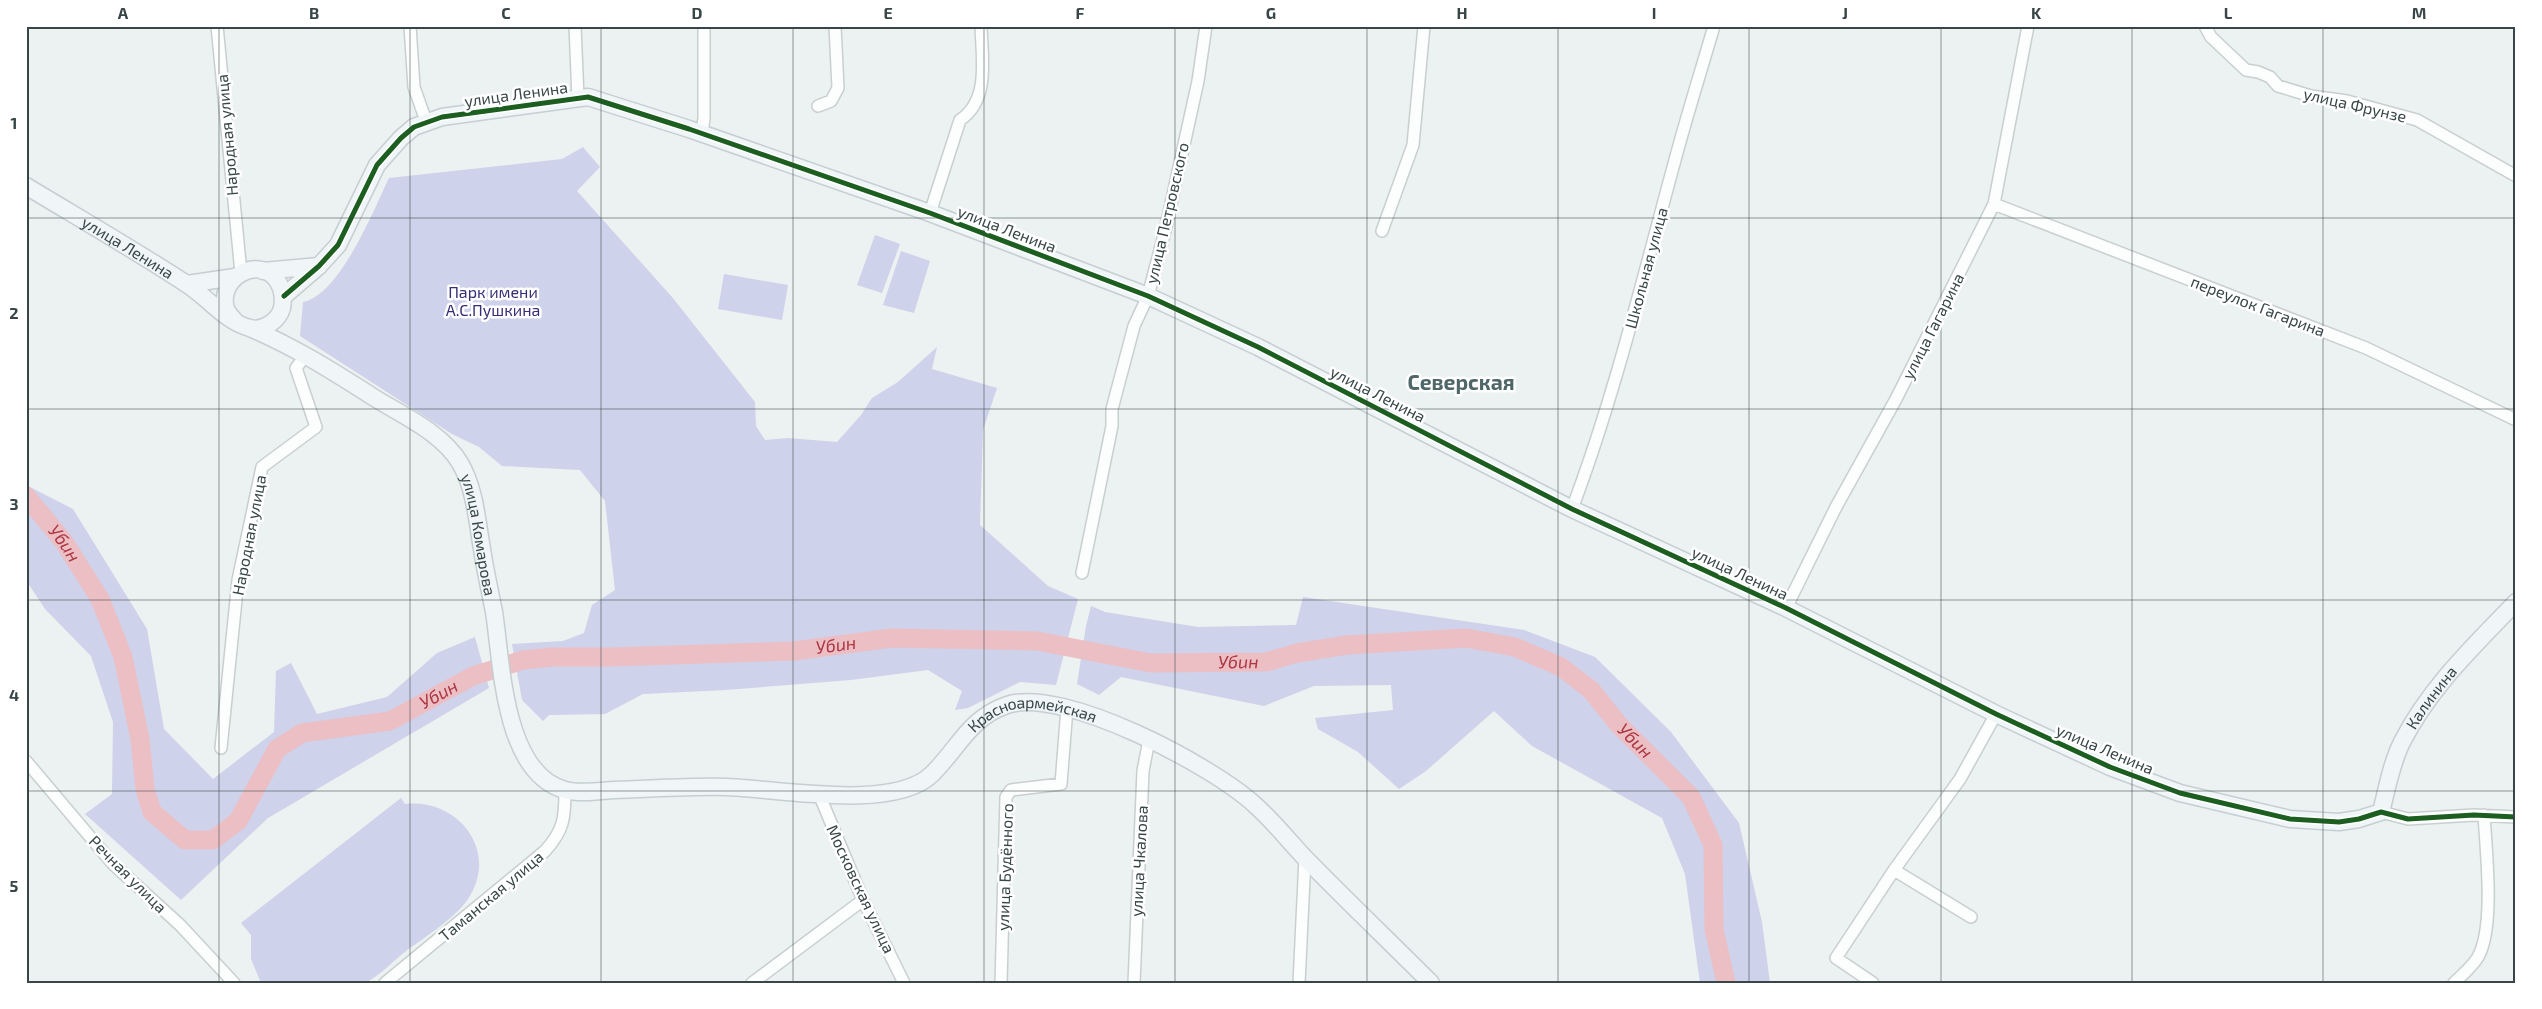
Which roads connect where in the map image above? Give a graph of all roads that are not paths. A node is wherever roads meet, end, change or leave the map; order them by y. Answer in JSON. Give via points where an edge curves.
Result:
{"nodes":[{"id":1,"x":217,"y":26,"type":"edge"},
{"id":2,"x":410,"y":26,"type":"edge"},
{"id":3,"x":575,"y":26,"type":"edge"},
{"id":4,"x":704,"y":26,"type":"edge"},
{"id":5,"x":836,"y":26,"type":"edge"},
{"id":6,"x":981,"y":26,"type":"edge"},
{"id":7,"x":1206,"y":26,"type":"edge"},
{"id":8,"x":1424,"y":26,"type":"edge"},
{"id":9,"x":1714,"y":26,"type":"edge"},
{"id":10,"x":2028,"y":26,"type":"edge"},
{"id":11,"x":2205,"y":26,"type":"edge"},
{"id":12,"x":578,"y":98,"type":"junction"},
{"id":13,"x":818,"y":106,"type":"dead end"},
{"id":14,"x":426,"y":121,"type":"junction"},
{"id":15,"x":702,"y":133,"type":"junction"},
{"id":16,"x":2516,"y":176,"type":"edge"},
{"id":17,"x":26,"y":186,"type":"edge"},
{"id":18,"x":1994,"y":204,"type":"junction"},
{"id":19,"x":930,"y":214,"type":"junction"},
{"id":20,"x":1382,"y":231,"type":"dead end"},
{"id":21,"x":319,"y":266,"type":"junction"},
{"id":22,"x":263,"y":271,"type":"junction"},
{"id":23,"x":238,"y":275,"type":"junction"},
{"id":24,"x":187,"y":284,"type":"junction"},
{"id":25,"x":284,"y":296,"type":"junction"},
{"id":26,"x":1148,"y":296,"type":"junction"},
{"id":27,"x":281,"y":313,"type":"junction"},
{"id":28,"x":235,"y":321,"type":"junction"},
{"id":29,"x":252,"y":329,"type":"junction"},
{"id":30,"x":292,"y":346,"type":"junction"},
{"id":31,"x":306,"y":355,"type":"junction"},
{"id":32,"x":2516,"y":420,"type":"edge"},
{"id":33,"x":1572,"y":509,"type":"junction"},
{"id":34,"x":1082,"y":573,"type":"dead end"},
{"id":35,"x":2516,"y":602,"type":"edge"},
{"id":36,"x":1786,"y":608,"type":"junction"},
{"id":37,"x":1067,"y":708,"type":"junction"},
{"id":38,"x":1996,"y":714,"type":"junction"},
{"id":39,"x":1149,"y":740,"type":"junction"},
{"id":40,"x":221,"y":748,"type":"dead end"},
{"id":41,"x":26,"y":761,"type":"edge"},
{"id":42,"x":566,"y":790,"type":"junction"},
{"id":43,"x":819,"y":794,"type":"junction"},
{"id":44,"x":2381,"y":812,"type":"junction"},
{"id":45,"x":2484,"y":815,"type":"junction"},
{"id":46,"x":2516,"y":817,"type":"edge"},
{"id":47,"x":1305,"y":858,"type":"junction"},
{"id":48,"x":1894,"y":870,"type":"junction"},
{"id":49,"x":863,"y":900,"type":"junction"},
{"id":50,"x":1971,"y":917,"type":"dead end"},
{"id":51,"x":234,"y":983,"type":"edge"},
{"id":52,"x":385,"y":983,"type":"edge"},
{"id":53,"x":752,"y":983,"type":"edge"},
{"id":54,"x":904,"y":983,"type":"edge"},
{"id":55,"x":1001,"y":983,"type":"edge"},
{"id":56,"x":1134,"y":983,"type":"edge"},
{"id":57,"x":1299,"y":983,"type":"edge"},
{"id":58,"x":1431,"y":983,"type":"edge"},
{"id":59,"x":1873,"y":983,"type":"edge"},
{"id":60,"x":2454,"y":983,"type":"edge"}],
"edges":[{"from":1,"to":23,"type":"street","name":"Народная улица"},
{"from":2,"to":14,"type":"street","via":[[414,87]]},
{"from":3,"to":12,"type":"street"},
{"from":4,"to":15,"type":"street"},
{"from":5,"to":13,"type":"street","via":[[838,88],[831,101]]},
{"from":6,"to":19,"type":"street","via":[[980,91],[972,112],[960,120]]},
{"from":7,"to":26,"type":"street","name":"улица Петровского","via":[[1198,81]]},
{"from":8,"to":20,"type":"street","via":[[1413,146]]},
{"from":9,"to":33,"type":"street","name":"Школьная улица","via":[[1629,332]]},
{"from":10,"to":18,"type":"street","name":"улица Гагарина"},
{"from":11,"to":16,"type":"street","name":"улица Фрунзе","via":[[2211,37],[2246,70],[2270,77],[2278,86],[2418,120]]},
{"from":12,"to":14,"type":"street","name":"улица Ленина"},
{"from":12,"to":15,"type":"street","name":"улица Ленина","via":[[606,102]]},
{"from":14,"to":21,"type":"street","name":"улица Ленина","via":[[401,138],[377,165],[338,245]]},
{"from":15,"to":19,"type":"street","name":"улица Ленина"},
{"from":17,"to":24,"type":"street","name":"улица Ленина"},
{"from":18,"to":32,"type":"street","name":"переулок Гагарина","via":[[2366,348]]},
{"from":18,"to":36,"type":"street","name":"улица Гагарина"},
{"from":19,"to":26,"type":"street","name":"улица Ленина"},
{"from":21,"to":22,"type":"street","name":"улица Ленина"},
{"from":21,"to":25,"type":"street","name":"улица Ленина"},
{"from":22,"to":23,"type":"street","name":"улица Ленина","via":[[247,271]]},
{"from":22,"to":25,"type":"street","via":[[276,278]]},
{"from":23,"to":24,"type":"street","name":"улица Ленина"},
{"from":23,"to":28,"type":"street","via":[[227,288],[226,308]]},
{"from":24,"to":28,"type":"street"},
{"from":25,"to":27,"type":"street"},
{"from":26,"to":33,"type":"street","name":"улица Ленина","via":[[1258,346]]},
{"from":26,"to":34,"type":"street","name":"улица Петровского","via":[[1134,326],[1112,409],[1112,426]]},
{"from":27,"to":29,"type":"street","via":[[270,325]]},
{"from":27,"to":30,"type":"street"},
{"from":28,"to":29,"type":"street"},
{"from":29,"to":30,"type":"street","name":"улица Комарова"},
{"from":30,"to":31,"type":"street","name":"улица Комарова"},
{"from":31,"to":40,"type":"street","name":"Народная улица","via":[[296,368],[316,427],[262,467],[238,580]]},
{"from":31,"to":42,"type":"street","name":"улица Комарова","via":[[436,436],[459,460],[474,507],[507,707],[520,746],[537,772]]},
{"from":33,"to":36,"type":"street","name":"улица Ленина"},
{"from":35,"to":44,"type":"street","name":"Калинина","via":[[2433,691],[2402,743]]},
{"from":36,"to":38,"type":"street","name":"улица Ленина"},
{"from":37,"to":39,"type":"street","name":"Красноармейская","via":[[1086,712]]},
{"from":37,"to":43,"type":"street","name":"Красноармейская","via":[[1046,703],[1011,703],[986,714],[974,723],[929,776],[914,787],[890,794]]},
{"from":37,"to":55,"type":"street","name":"улица Будённого","via":[[1061,784],[1011,790],[1006,797]]},
{"from":38,"to":44,"type":"street","name":"улица Ленина","via":[[2110,767],[2180,793],[2290,818],[2339,822]]},
{"from":38,"to":48,"type":"street","via":[[1960,779]]},
{"from":39,"to":47,"type":"street","name":"Красноармейская","via":[[1187,759],[1253,803]]},
{"from":39,"to":56,"type":"street","name":"улица Чкалова","via":[[1143,771]]},
{"from":41,"to":51,"type":"street","name":"Речная улица","via":[[113,864],[180,925]]},
{"from":42,"to":43,"type":"street","name":"Красноармейская","via":[[725,787]]},
{"from":42,"to":52,"type":"street","name":"Таманская улица","via":[[564,821],[558,837],[545,851]]},
{"from":43,"to":49,"type":"street","name":"Московская улица"},
{"from":44,"to":45,"type":"street","via":[[2408,819]]},
{"from":45,"to":46,"type":"street"},
{"from":45,"to":60,"type":"street","via":[[2488,869],[2485,936],[2478,957]]},
{"from":47,"to":57,"type":"street"},
{"from":47,"to":58,"type":"street","name":"Красноармейская"},
{"from":48,"to":50,"type":"street"},
{"from":48,"to":59,"type":"street","via":[[1836,958]]},
{"from":49,"to":53,"type":"street"},
{"from":49,"to":54,"type":"street","name":"Московская улица"}]}
